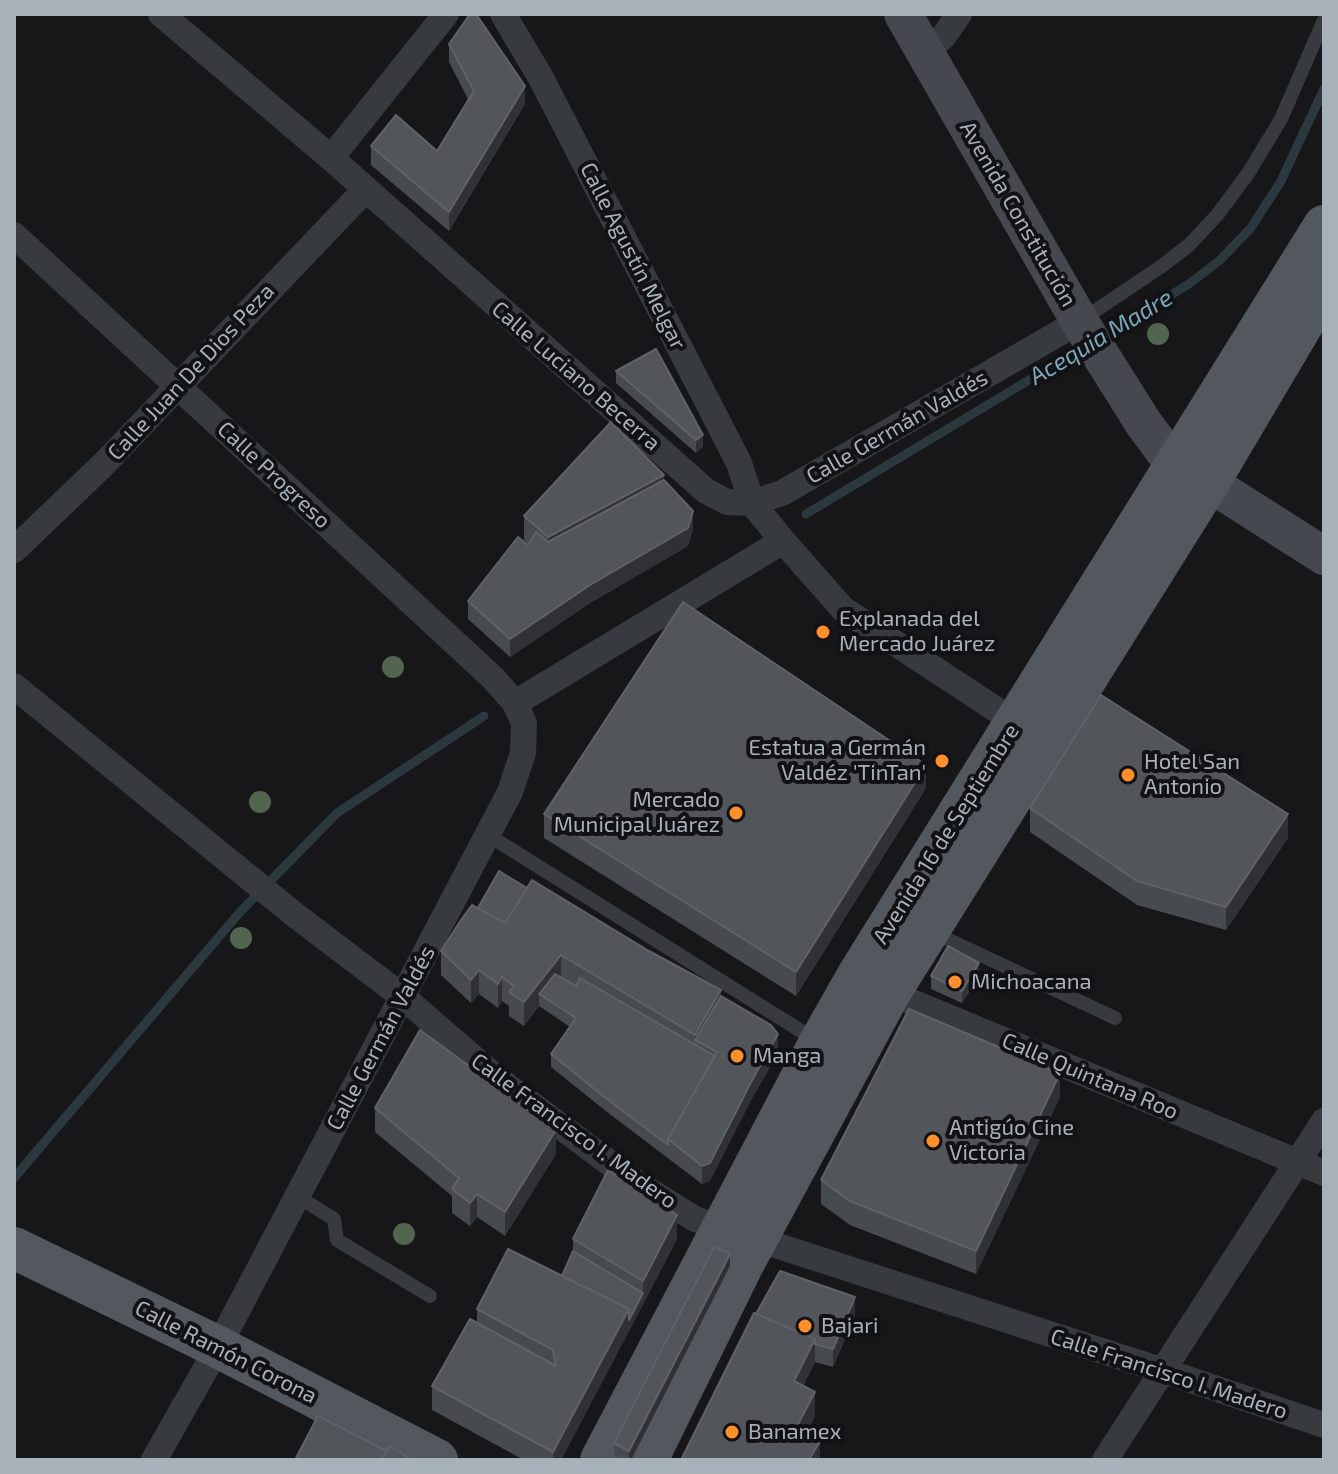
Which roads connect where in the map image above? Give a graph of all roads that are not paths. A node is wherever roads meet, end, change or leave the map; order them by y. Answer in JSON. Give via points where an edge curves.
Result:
{"nodes":[{"id":1,"x":161,"y":14,"type":"edge"},
{"id":2,"x":446,"y":14,"type":"edge"},
{"id":3,"x":503,"y":14,"type":"edge"},
{"id":4,"x":903,"y":14,"type":"edge"},
{"id":5,"x":959,"y":14,"type":"edge"},
{"id":6,"x":1324,"y":20,"type":"edge"},
{"id":7,"x":924,"y":52,"type":"junction"},
{"id":8,"x":331,"y":158,"type":"junction"},
{"id":9,"x":365,"y":190,"type":"junction"},
{"id":10,"x":1324,"y":226,"type":"edge"},
{"id":11,"x":14,"y":235,"type":"edge"},
{"id":12,"x":1324,"y":288,"type":"edge"},
{"id":13,"x":1081,"y":324,"type":"junction"},
{"id":14,"x":177,"y":386,"type":"junction"},
{"id":15,"x":1194,"y":472,"type":"junction"},
{"id":16,"x":752,"y":503,"type":"junction"},
{"id":17,"x":783,"y":541,"type":"junction"},
{"id":18,"x":14,"y":550,"type":"edge"},
{"id":19,"x":1324,"y":556,"type":"edge"},
{"id":20,"x":14,"y":686,"type":"edge"},
{"id":21,"x":1000,"y":712,"type":"dead end"},
{"id":22,"x":520,"y":713,"type":"junction"},
{"id":23,"x":488,"y":835,"type":"junction"},
{"id":24,"x":913,"y":921,"type":"junction"},
{"id":25,"x":874,"y":984,"type":"junction"},
{"id":26,"x":403,"y":997,"type":"junction"},
{"id":27,"x":1115,"y":1018,"type":"dead end"},
{"id":28,"x":820,"y":1042,"type":"junction"},
{"id":29,"x":1324,"y":1121,"type":"edge"},
{"id":30,"x":1298,"y":1163,"type":"junction"},
{"id":31,"x":1324,"y":1173,"type":"edge"},
{"id":32,"x":297,"y":1196,"type":"junction"},
{"id":33,"x":739,"y":1234,"type":"junction"},
{"id":34,"x":14,"y":1248,"type":"edge"},
{"id":35,"x":430,"y":1296,"type":"dead end"},
{"id":36,"x":218,"y":1347,"type":"junction"},
{"id":37,"x":1161,"y":1370,"type":"junction"},
{"id":38,"x":1324,"y":1425,"type":"edge"},
{"id":39,"x":154,"y":1460,"type":"edge"},
{"id":40,"x":437,"y":1460,"type":"edge"},
{"id":41,"x":601,"y":1460,"type":"edge"},
{"id":42,"x":647,"y":1460,"type":"edge"},
{"id":43,"x":1105,"y":1460,"type":"edge"}],
"edges":[{"from":1,"to":8,"type":"street","name":"Calle Luciano Becerra"},
{"from":2,"to":8,"type":"street"},
{"from":3,"to":16,"type":"street","name":"Calle Agustín Melgar","via":[[739,463]]},
{"from":4,"to":7,"type":"street","name":"Avenida Constitución"},
{"from":5,"to":7,"type":"street"},
{"from":6,"to":13,"type":"lane","via":[[1281,119],[1218,214],[1189,245]]},
{"from":7,"to":13,"type":"street","name":"Avenida Constitución"},
{"from":8,"to":9,"type":"street","name":"Calle Luciano Becerra"},
{"from":9,"to":14,"type":"street","name":"Calle Juan De Dios Peza"},
{"from":9,"to":16,"type":"street","name":"Calle Luciano Becerra","via":[[706,491],[727,502]]},
{"from":10,"to":15,"type":"main road","name":"Avenida 16 de Septiembre"},
{"from":11,"to":14,"type":"street","name":"Calle Progreso"},
{"from":12,"to":15,"type":"main road","name":"Avenida 16 de Septiembre"},
{"from":13,"to":15,"type":"street","name":"Avenida Constitución","via":[[1164,451]]},
{"from":13,"to":16,"type":"street","name":"Calle Germán Valdés","via":[[782,493]]},
{"from":14,"to":18,"type":"street","name":"Calle Juan De Dios Peza"},
{"from":14,"to":22,"type":"street","name":"Calle Progreso","via":[[493,678]]},
{"from":15,"to":19,"type":"street","name":"Avenida Constitución"},
{"from":15,"to":24,"type":"main road","name":"Avenida 16 de Septiembre"},
{"from":16,"to":17,"type":"street"},
{"from":17,"to":21,"type":"street","via":[[843,609]]},
{"from":17,"to":22,"type":"street"},
{"from":20,"to":26,"type":"street","name":"Calle Francisco I. Madero"},
{"from":22,"to":23,"type":"street","name":"Calle Germán Valdés","via":[[523,753]]},
{"from":23,"to":26,"type":"street","name":"Calle Germán Valdés"},
{"from":23,"to":28,"type":"lane"},
{"from":24,"to":25,"type":"main road","name":"Avenida 16 de Septiembre"},
{"from":24,"to":27,"type":"lane"},
{"from":25,"to":28,"type":"main road","name":"Avenida 16 de Septiembre"},
{"from":25,"to":30,"type":"street","name":"Calle Quintana Roo"},
{"from":25,"to":33,"type":"main road","name":"Avenida 16 de Septiembre"},
{"from":26,"to":32,"type":"street","name":"Calle Germán Valdés"},
{"from":26,"to":33,"type":"street","name":"Calle Francisco I. Madero","via":[[499,1080],[635,1182],[695,1219]]},
{"from":28,"to":33,"type":"main road","name":"Avenida 16 de Septiembre"},
{"from":29,"to":30,"type":"street"},
{"from":30,"to":31,"type":"street","name":"Calle Quintana Roo"},
{"from":30,"to":37,"type":"street"},
{"from":32,"to":35,"type":"lane","via":[[334,1219],[337,1240]]},
{"from":32,"to":36,"type":"street","name":"Calle Germán Valdés"},
{"from":33,"to":37,"type":"street","name":"Calle Francisco I. Madero"},
{"from":33,"to":41,"type":"main road","name":"Avenida 16 de Septiembre"},
{"from":33,"to":42,"type":"main road","name":"Avenida 16 de Septiembre"},
{"from":34,"to":36,"type":"main road","name":"Calle Ramón Corona"},
{"from":36,"to":39,"type":"street","name":"Calle Germán Valdés"},
{"from":36,"to":40,"type":"main road","name":"Calle Ramón Corona"},
{"from":37,"to":38,"type":"street","name":"Calle Francisco I. Madero"},
{"from":37,"to":43,"type":"street"}]}
